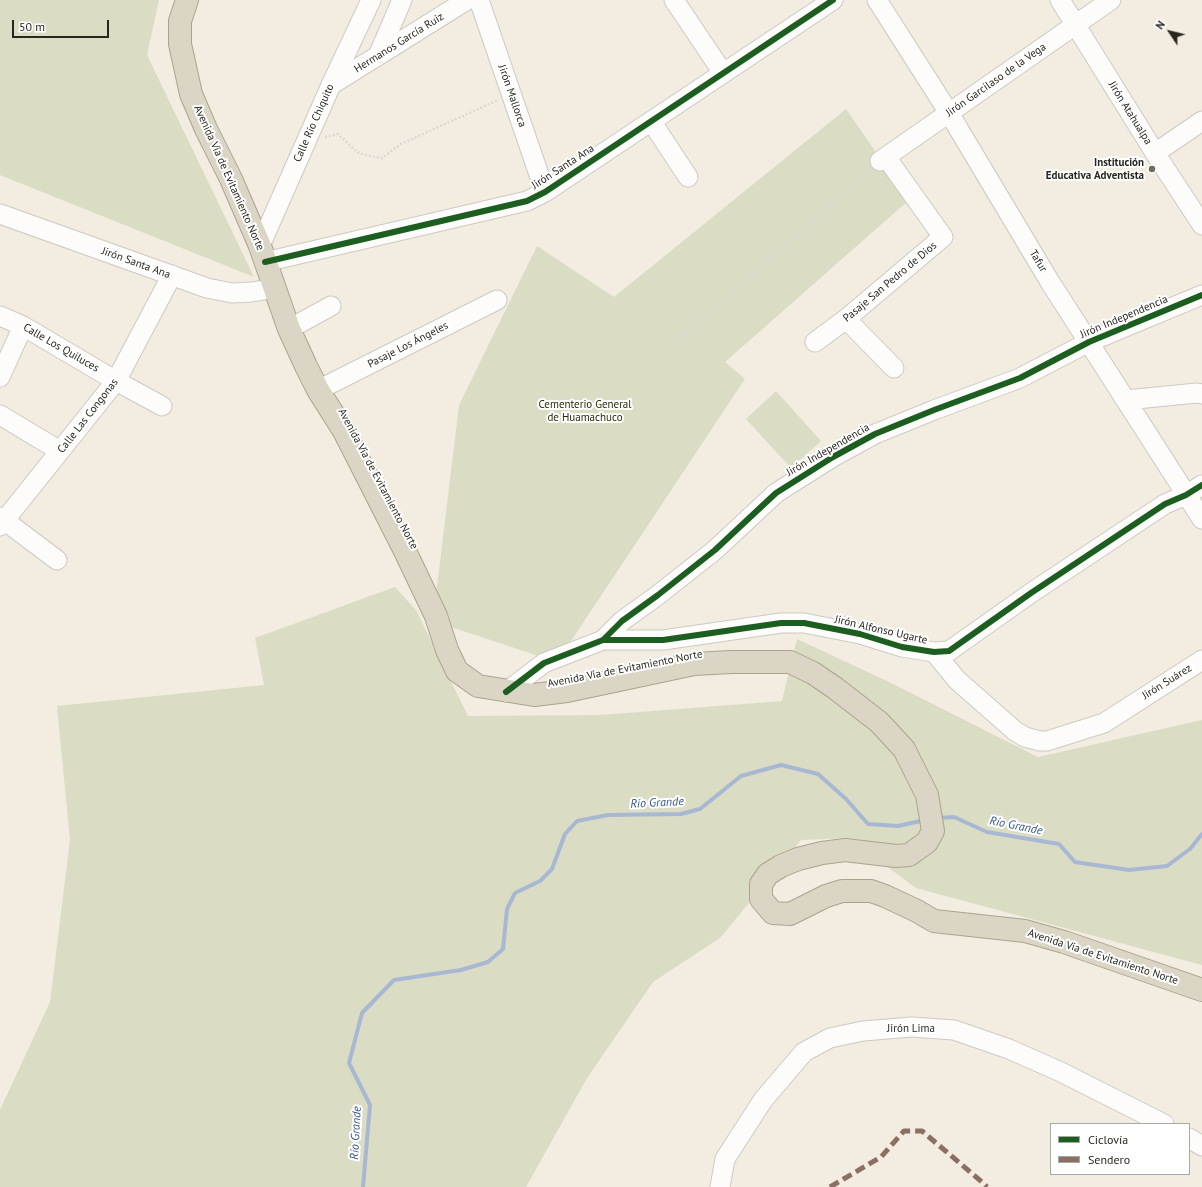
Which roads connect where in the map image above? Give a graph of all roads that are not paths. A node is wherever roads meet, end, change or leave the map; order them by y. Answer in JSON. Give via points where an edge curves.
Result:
{"nodes":[{"id":1,"x":187,"y":0,"type":"edge"},
{"id":2,"x":371,"y":0,"type":"edge"},
{"id":3,"x":402,"y":0,"type":"edge"},
{"id":4,"x":467,"y":0,"type":"edge"},
{"id":5,"x":479,"y":0,"type":"edge"},
{"id":6,"x":674,"y":0,"type":"edge"},
{"id":7,"x":833,"y":0,"type":"edge"},
{"id":8,"x":877,"y":0,"type":"edge"},
{"id":9,"x":1060,"y":0,"type":"edge"},
{"id":10,"x":1111,"y":0,"type":"edge"},
{"id":11,"x":1076,"y":24,"type":"junction"},
{"id":12,"x":378,"y":56,"type":"junction"},
{"id":13,"x":723,"y":73,"type":"junction"},
{"id":14,"x":331,"y":85,"type":"junction"},
{"id":15,"x":949,"y":113,"type":"junction"},
{"id":16,"x":651,"y":121,"type":"junction"},
{"id":17,"x":1202,"y":121,"type":"edge"},
{"id":18,"x":1155,"y":153,"type":"junction"},
{"id":19,"x":883,"y":159,"type":"joint"},
{"id":20,"x":688,"y":177,"type":"dead end"},
{"id":21,"x":545,"y":192,"type":"junction"},
{"id":22,"x":0,"y":214,"type":"edge"},
{"id":23,"x":1202,"y":225,"type":"edge"},
{"id":24,"x":263,"y":254,"type":"junction"},
{"id":25,"x":172,"y":276,"type":"junction"},
{"id":26,"x":275,"y":288,"type":"junction"},
{"id":27,"x":1202,"y":295,"type":"edge"},
{"id":28,"x":497,"y":300,"type":"dead end"},
{"id":29,"x":331,"y":306,"type":"dead end"},
{"id":30,"x":0,"y":316,"type":"edge"},
{"id":31,"x":846,"y":319,"type":"junction"},
{"id":32,"x":23,"y":326,"type":"junction"},
{"id":33,"x":289,"y":329,"type":"junction"},
{"id":34,"x":815,"y":342,"type":"dead end"},
{"id":35,"x":1089,"y":342,"type":"junction"},
{"id":36,"x":894,"y":368,"type":"dead end"},
{"id":37,"x":0,"y":377,"type":"edge"},
{"id":38,"x":116,"y":381,"type":"junction"},
{"id":39,"x":318,"y":390,"type":"junction"},
{"id":40,"x":1202,"y":394,"type":"edge"},
{"id":41,"x":1126,"y":400,"type":"junction"},
{"id":42,"x":162,"y":406,"type":"dead end"},
{"id":43,"x":0,"y":415,"type":"edge"},
{"id":44,"x":60,"y":451,"type":"junction"},
{"id":45,"x":1202,"y":485,"type":"edge"},
{"id":46,"x":1186,"y":495,"type":"junction"},
{"id":47,"x":1202,"y":519,"type":"edge"},
{"id":48,"x":2,"y":521,"type":"edge"},
{"id":49,"x":57,"y":560,"type":"dead end"},
{"id":50,"x":603,"y":640,"type":"junction"},
{"id":51,"x":934,"y":652,"type":"junction"},
{"id":52,"x":1202,"y":660,"type":"edge"},
{"id":53,"x":506,"y":692,"type":"junction"},
{"id":54,"x":1202,"y":990,"type":"edge"},
{"id":55,"x":1162,"y":1123,"type":"edge"},
{"id":56,"x":1190,"y":1139,"type":"edge"},
{"id":57,"x":1202,"y":1146,"type":"edge"},
{"id":58,"x":720,"y":1187,"type":"edge"}],
"edges":[{"from":1,"to":24,"type":"highway","name":"Avenida Vía de Evitamiento Norte","via":[[180,20],[180,44],[191,94]]},
{"from":2,"to":14,"type":"street","name":"Calle Río Chiquito"},
{"from":3,"to":12,"type":"street"},
{"from":4,"to":12,"type":"street","name":"Hermanos García Ruiz"},
{"from":5,"to":21,"type":"street","name":"Jirón Mallorca"},
{"from":6,"to":13,"type":"street"},
{"from":7,"to":13,"type":"street","name":"Jirón Santa Ana"},
{"from":8,"to":15,"type":"street","name":"Tafur"},
{"from":9,"to":11,"type":"street","name":"Jirón Atahualpa"},
{"from":10,"to":11,"type":"street","name":"Jirón Garcilaso de la Vega"},
{"from":11,"to":15,"type":"street","name":"Jirón Garcilaso de la Vega"},
{"from":11,"to":18,"type":"street","name":"Jirón Atahualpa"},
{"from":12,"to":14,"type":"street","name":"Hermanos García Ruiz"},
{"from":13,"to":16,"type":"street","name":"Jirón Santa Ana"},
{"from":14,"to":24,"type":"street","name":"Calle Río Chiquito"},
{"from":15,"to":19,"type":"street","name":"Jirón Garcilaso de la Vega"},
{"from":15,"to":35,"type":"street","name":"Tafur"},
{"from":16,"to":20,"type":"street"},
{"from":16,"to":21,"type":"street","name":"Jirón Santa Ana"},
{"from":17,"to":18,"type":"street"},
{"from":18,"to":23,"type":"street","name":"Jirón Atahualpa"},
{"from":19,"to":31,"type":"street","name":"Pasaje San Pedro de Dios","via":[[943,237]]},
{"from":21,"to":24,"type":"street","name":"Jirón Santa Ana","via":[[527,201]]},
{"from":22,"to":25,"type":"street","name":"Jirón Santa Ana"},
{"from":24,"to":26,"type":"highway","name":"Avenida Vía de Evitamiento Norte"},
{"from":25,"to":26,"type":"street","name":"Jirón Santa Ana","via":[[207,288],[232,293]]},
{"from":25,"to":38,"type":"street","name":"Calle Las Congonas"},
{"from":26,"to":33,"type":"highway","name":"Avenida Vía de Evitamiento Norte"},
{"from":27,"to":35,"type":"street","name":"Jirón Independencia"},
{"from":28,"to":39,"type":"street","name":"Pasaje Los Ángeles"},
{"from":29,"to":33,"type":"street"},
{"from":30,"to":32,"type":"street","name":"Calle Los Quiluces"},
{"from":31,"to":34,"type":"street","name":"Pasaje San Pedro de Dios"},
{"from":31,"to":36,"type":"street"},
{"from":32,"to":37,"type":"street"},
{"from":32,"to":38,"type":"street","name":"Calle Los Quiluces"},
{"from":33,"to":39,"type":"highway","name":"Avenida Vía de Evitamiento Norte"},
{"from":35,"to":41,"type":"street","name":"Tafur"},
{"from":35,"to":50,"type":"street","name":"Jirón Independencia","via":[[1020,378],[875,434],[796,479],[776,493],[715,550],[622,621]]},
{"from":38,"to":42,"type":"street","name":"Calle Los Quiluces"},
{"from":38,"to":44,"type":"street","name":"Calle Las Congonas"},
{"from":39,"to":53,"type":"highway","name":"Avenida Vía de Evitamiento Norte","via":[[344,431],[395,531],[436,616],[457,671],[478,686]]},
{"from":40,"to":41,"type":"street"},
{"from":41,"to":46,"type":"street","name":"Tafur"},
{"from":43,"to":44,"type":"street"},
{"from":44,"to":48,"type":"street","name":"Calle Las Congonas"},
{"from":45,"to":46,"type":"street","name":"Jirón Alfonso Ugarte"},
{"from":46,"to":47,"type":"street","name":"Tafur"},
{"from":46,"to":51,"type":"street","name":"Jirón Alfonso Ugarte","via":[[1165,504],[949,651]]},
{"from":48,"to":49,"type":"street"},
{"from":50,"to":51,"type":"street","name":"Jirón Alfonso Ugarte","via":[[663,640],[781,623],[804,623],[860,634],[902,647]]},
{"from":50,"to":53,"type":"street","name":"Jirón Independencia","via":[[544,663]]},
{"from":51,"to":52,"type":"street","name":"Jirón Suárez","via":[[957,680],[1014,730],[1032,740],[1047,741],[1104,723]]},
{"from":53,"to":54,"type":"highway","name":"Avenida Vía de Evitamiento Norte","via":[[534,695],[567,691],[694,664],[790,662],[814,672],[879,722],[904,749],[927,795],[933,831],[927,842],[909,855],[896,856],[845,850],[822,853],[781,866],[768,874],[761,884],[761,899],[773,913],[790,914],[842,891],[871,891],[934,921],[1025,930]]},
{"from":55,"to":58,"type":"street","name":"Jirón Lima","via":[[1009,1049],[954,1030],[912,1027],[862,1031],[830,1038],[804,1052],[763,1100],[725,1159]]},
{"from":56,"to":57,"type":"street"}]}
